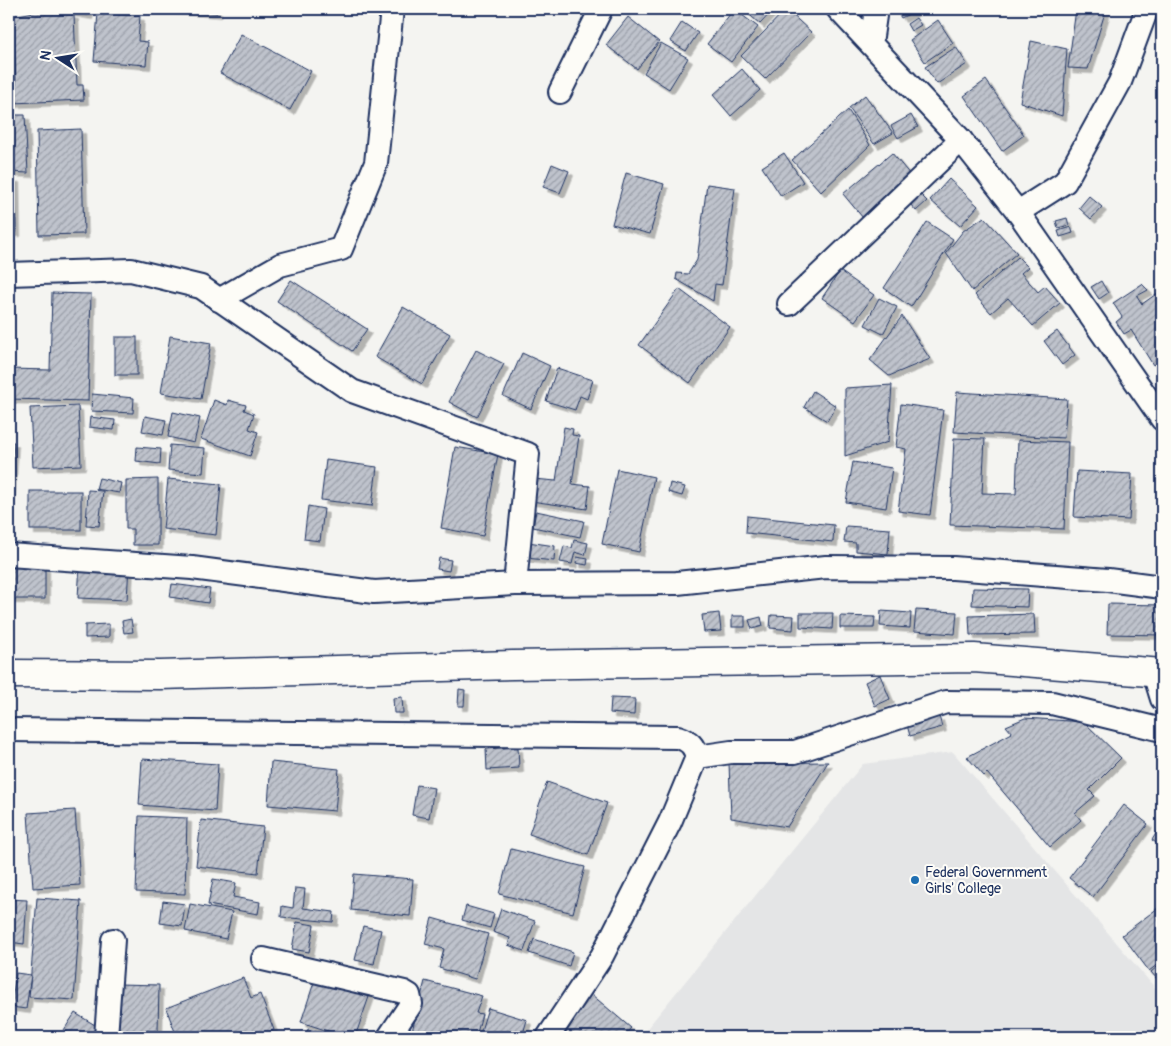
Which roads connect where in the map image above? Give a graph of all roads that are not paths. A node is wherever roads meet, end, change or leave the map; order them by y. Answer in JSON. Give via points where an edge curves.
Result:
{"nodes":[{"id":1,"x":392,"y":9,"type":"edge"},
{"id":2,"x":601,"y":9,"type":"edge"},
{"id":3,"x":838,"y":9,"type":"edge"},
{"id":4,"x":876,"y":9,"type":"edge"},
{"id":5,"x":1147,"y":9,"type":"edge"},
{"id":6,"x":871,"y":43,"type":"junction"},
{"id":7,"x":560,"y":92,"type":"dead end"},
{"id":8,"x":962,"y":140,"type":"junction"},
{"id":9,"x":1018,"y":212,"type":"junction"},
{"id":10,"x":9,"y":274,"type":"edge"},
{"id":11,"x":219,"y":300,"type":"junction"},
{"id":12,"x":789,"y":304,"type":"dead end"},
{"id":13,"x":1162,"y":419,"type":"edge"},
{"id":14,"x":9,"y":554,"type":"edge"},
{"id":15,"x":515,"y":584,"type":"junction"},
{"id":16,"x":1162,"y":588,"type":"edge"},
{"id":17,"x":1158,"y":673,"type":"edge"},
{"id":18,"x":9,"y":674,"type":"edge"},
{"id":19,"x":1162,"y":699,"type":"edge"},
{"id":20,"x":9,"y":730,"type":"edge"},
{"id":21,"x":1162,"y":730,"type":"edge"},
{"id":22,"x":696,"y":757,"type":"junction"},
{"id":23,"x":112,"y":940,"type":"dead end"},
{"id":24,"x":263,"y":959,"type":"dead end"},
{"id":25,"x":106,"y":1037,"type":"edge"},
{"id":26,"x":389,"y":1037,"type":"edge"},
{"id":27,"x":548,"y":1037,"type":"edge"}],
"edges":[{"from":1,"to":11,"type":"street","via":[[376,163],[340,249],[280,265]]},
{"from":2,"to":7,"type":"street"},
{"from":3,"to":6,"type":"street"},
{"from":4,"to":6,"type":"street"},
{"from":5,"to":9,"type":"street","via":[[1120,82],[1064,182]]},
{"from":6,"to":8,"type":"street"},
{"from":8,"to":9,"type":"street"},
{"from":8,"to":12,"type":"street"},
{"from":9,"to":13,"type":"street"},
{"from":10,"to":11,"type":"street","via":[[131,270],[201,287]]},
{"from":11,"to":15,"type":"street","via":[[352,392],[528,454]]},
{"from":14,"to":15,"type":"street","via":[[192,568],[374,592]]},
{"from":15,"to":16,"type":"street","via":[[677,583],[826,567],[953,568],[1108,580]]},
{"from":17,"to":18,"type":"street","via":[[974,658],[513,665],[160,675]]},
{"from":17,"to":19,"type":"street"},
{"from":20,"to":22,"type":"street","via":[[678,737],[691,743]]},
{"from":21,"to":22,"type":"street","via":[[1052,703],[946,702],[795,752],[731,752]]},
{"from":22,"to":27,"type":"street","via":[[670,822],[602,956]]},
{"from":23,"to":25,"type":"street"},
{"from":24,"to":26,"type":"street","via":[[409,995],[411,1004]]}]}
